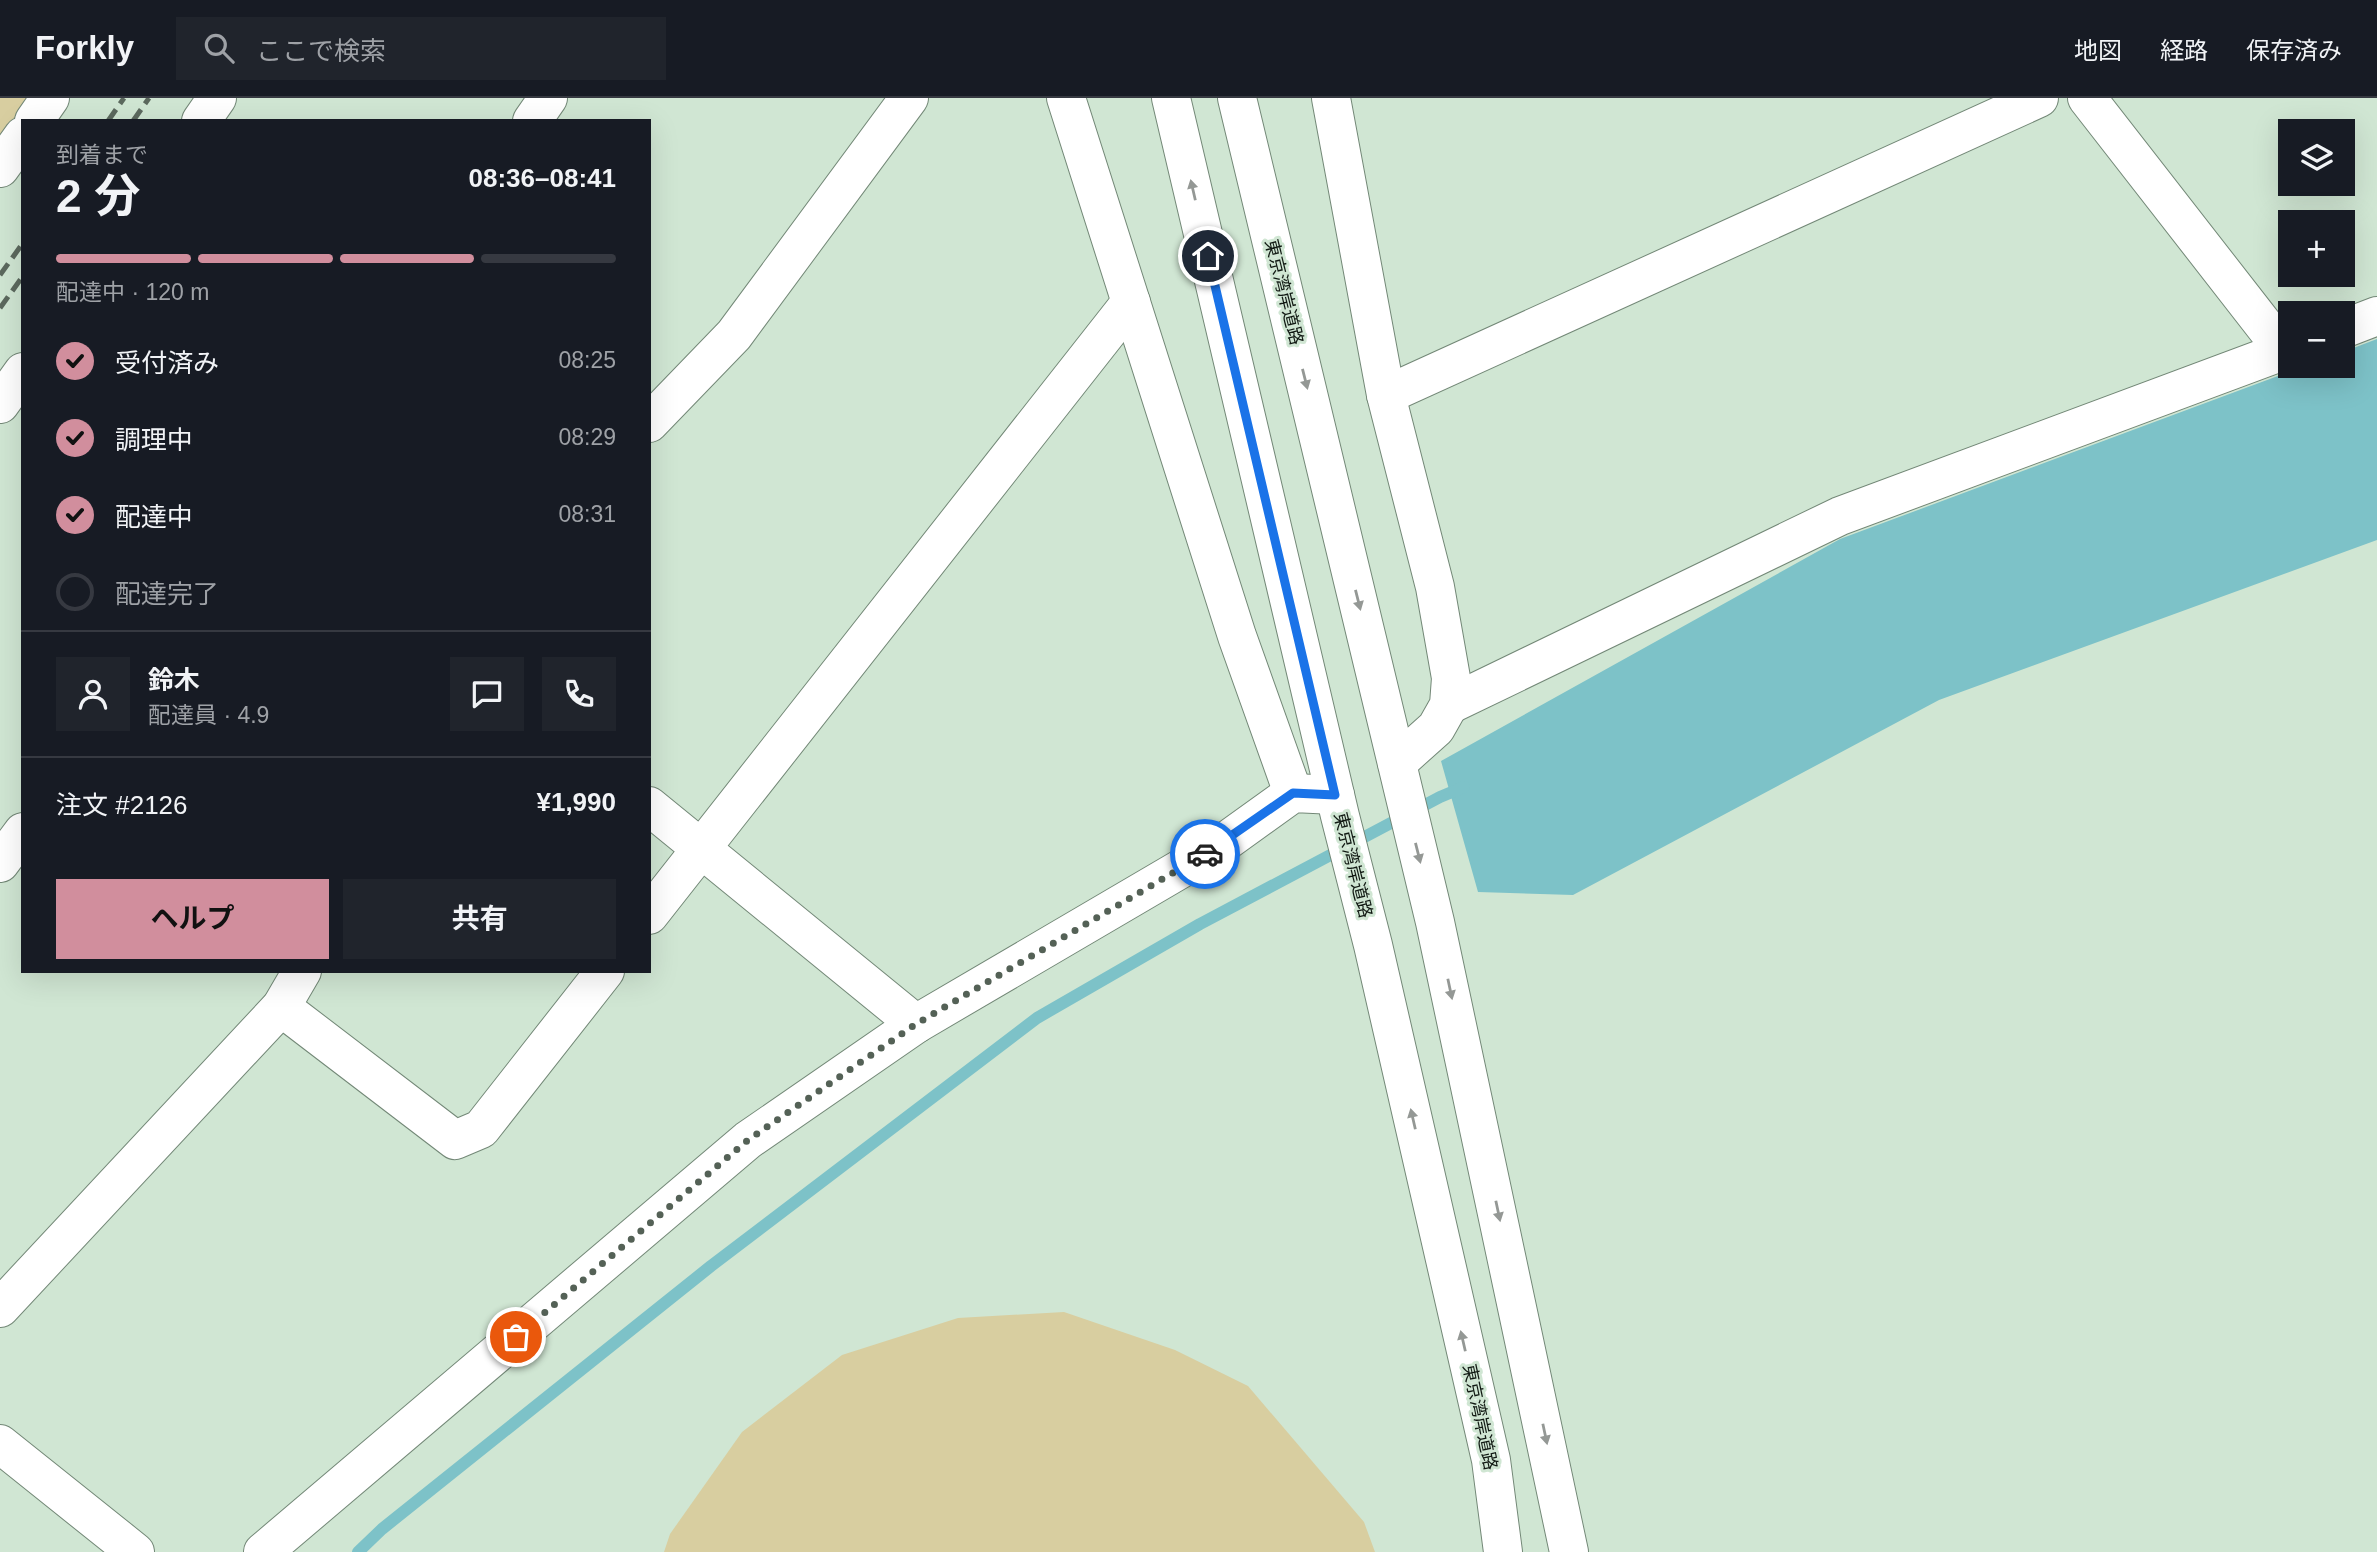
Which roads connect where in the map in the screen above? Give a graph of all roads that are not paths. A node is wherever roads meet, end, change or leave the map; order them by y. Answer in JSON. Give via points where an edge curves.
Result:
{"nodes":[{"id":1,"x":50,"y":98,"type":"edge"},
{"id":2,"x":217,"y":98,"type":"edge"},
{"id":3,"x":548,"y":98,"type":"edge"},
{"id":4,"x":909,"y":98,"type":"edge"},
{"id":5,"x":1066,"y":98,"type":"edge"},
{"id":6,"x":1171,"y":98,"type":"edge"},
{"id":7,"x":1237,"y":98,"type":"edge"},
{"id":8,"x":2039,"y":98,"type":"edge"},
{"id":9,"x":2087,"y":98,"type":"edge"},
{"id":10,"x":1340,"y":102,"type":"edge"},
{"id":11,"x":35,"y":119,"type":"edge"},
{"id":12,"x":202,"y":119,"type":"edge"},
{"id":13,"x":533,"y":119,"type":"edge"},
{"id":14,"x":21,"y":139,"type":"edge"},
{"id":15,"x":0,"y":168,"type":"edge"},
{"id":16,"x":1131,"y":302,"type":"junction"},
{"id":17,"x":2377,"y":316,"type":"edge"},
{"id":18,"x":2355,"y":324,"type":"edge"},
{"id":19,"x":2278,"y":337,"type":"edge"},
{"id":20,"x":2278,"y":353,"type":"edge"},
{"id":21,"x":21,"y":375,"type":"edge"},
{"id":22,"x":1386,"y":395,"type":"junction"},
{"id":23,"x":0,"y":404,"type":"edge"},
{"id":24,"x":651,"y":421,"type":"edge"},
{"id":25,"x":1449,"y":705,"type":"junction"},
{"id":26,"x":1399,"y":775,"type":"junction"},
{"id":27,"x":1293,"y":793,"type":"junction"},
{"id":28,"x":1338,"y":805,"type":"junction"},
{"id":29,"x":651,"y":808,"type":"edge"},
{"id":30,"x":21,"y":835,"type":"edge"},
{"id":31,"x":701,"y":849,"type":"junction"},
{"id":32,"x":0,"y":863,"type":"edge"},
{"id":33,"x":651,"y":912,"type":"edge"},
{"id":34,"x":301,"y":973,"type":"edge"},
{"id":35,"x":603,"y":973,"type":"edge"},
{"id":36,"x":281,"y":1006,"type":"junction"},
{"id":37,"x":916,"y":1024,"type":"junction"},
{"id":38,"x":0,"y":1308,"type":"edge"},
{"id":39,"x":0,"y":1444,"type":"edge"},
{"id":40,"x":135,"y":1552,"type":"edge"},
{"id":41,"x":263,"y":1552,"type":"edge"},
{"id":42,"x":1503,"y":1552,"type":"edge"},
{"id":43,"x":1569,"y":1552,"type":"edge"}],
"edges":[{"from":1,"to":11,"type":"main road"},
{"from":2,"to":12,"type":"main road"},
{"from":3,"to":13,"type":"main road"},
{"from":4,"to":24,"type":"main road","via":[[734,335]]},
{"from":5,"to":16,"type":"main road"},
{"from":28,"to":6,"type":"main road","name":"東京湾岸道路","one_way":true},
{"from":7,"to":26,"type":"main road","name":"東京湾岸道路","one_way":true},
{"from":8,"to":22,"type":"main road"},
{"from":9,"to":19,"type":"main road"},
{"from":10,"to":22,"type":"main road"},
{"from":14,"to":15,"type":"main road"},
{"from":16,"to":27,"type":"main road","via":[[1237,636]]},
{"from":16,"to":31,"type":"main road"},
{"from":17,"to":18,"type":"main road"},
{"from":20,"to":25,"type":"main road","via":[[1840,516]]},
{"from":21,"to":23,"type":"main road"},
{"from":22,"to":25,"type":"main road","via":[[1435,587],[1451,678]]},
{"from":25,"to":26,"type":"main road"},
{"from":26,"to":43,"type":"main road","name":"東京湾岸道路","one_way":true,"via":[[1435,922]]},
{"from":27,"to":28,"type":"main road"},
{"from":27,"to":37,"type":"main road","via":[[1218,847]]},
{"from":42,"to":28,"type":"main road","name":"東京湾岸道路","one_way":true,"via":[[1491,1460]]},
{"from":29,"to":31,"type":"main road"},
{"from":30,"to":32,"type":"main road"},
{"from":31,"to":33,"type":"main road"},
{"from":31,"to":37,"type":"main road"},
{"from":34,"to":36,"type":"main road"},
{"from":35,"to":36,"type":"main road","via":[[481,1129],[455,1140]]},
{"from":36,"to":38,"type":"main road"},
{"from":37,"to":41,"type":"main road","via":[[748,1140]]},
{"from":39,"to":40,"type":"main road"}]}
